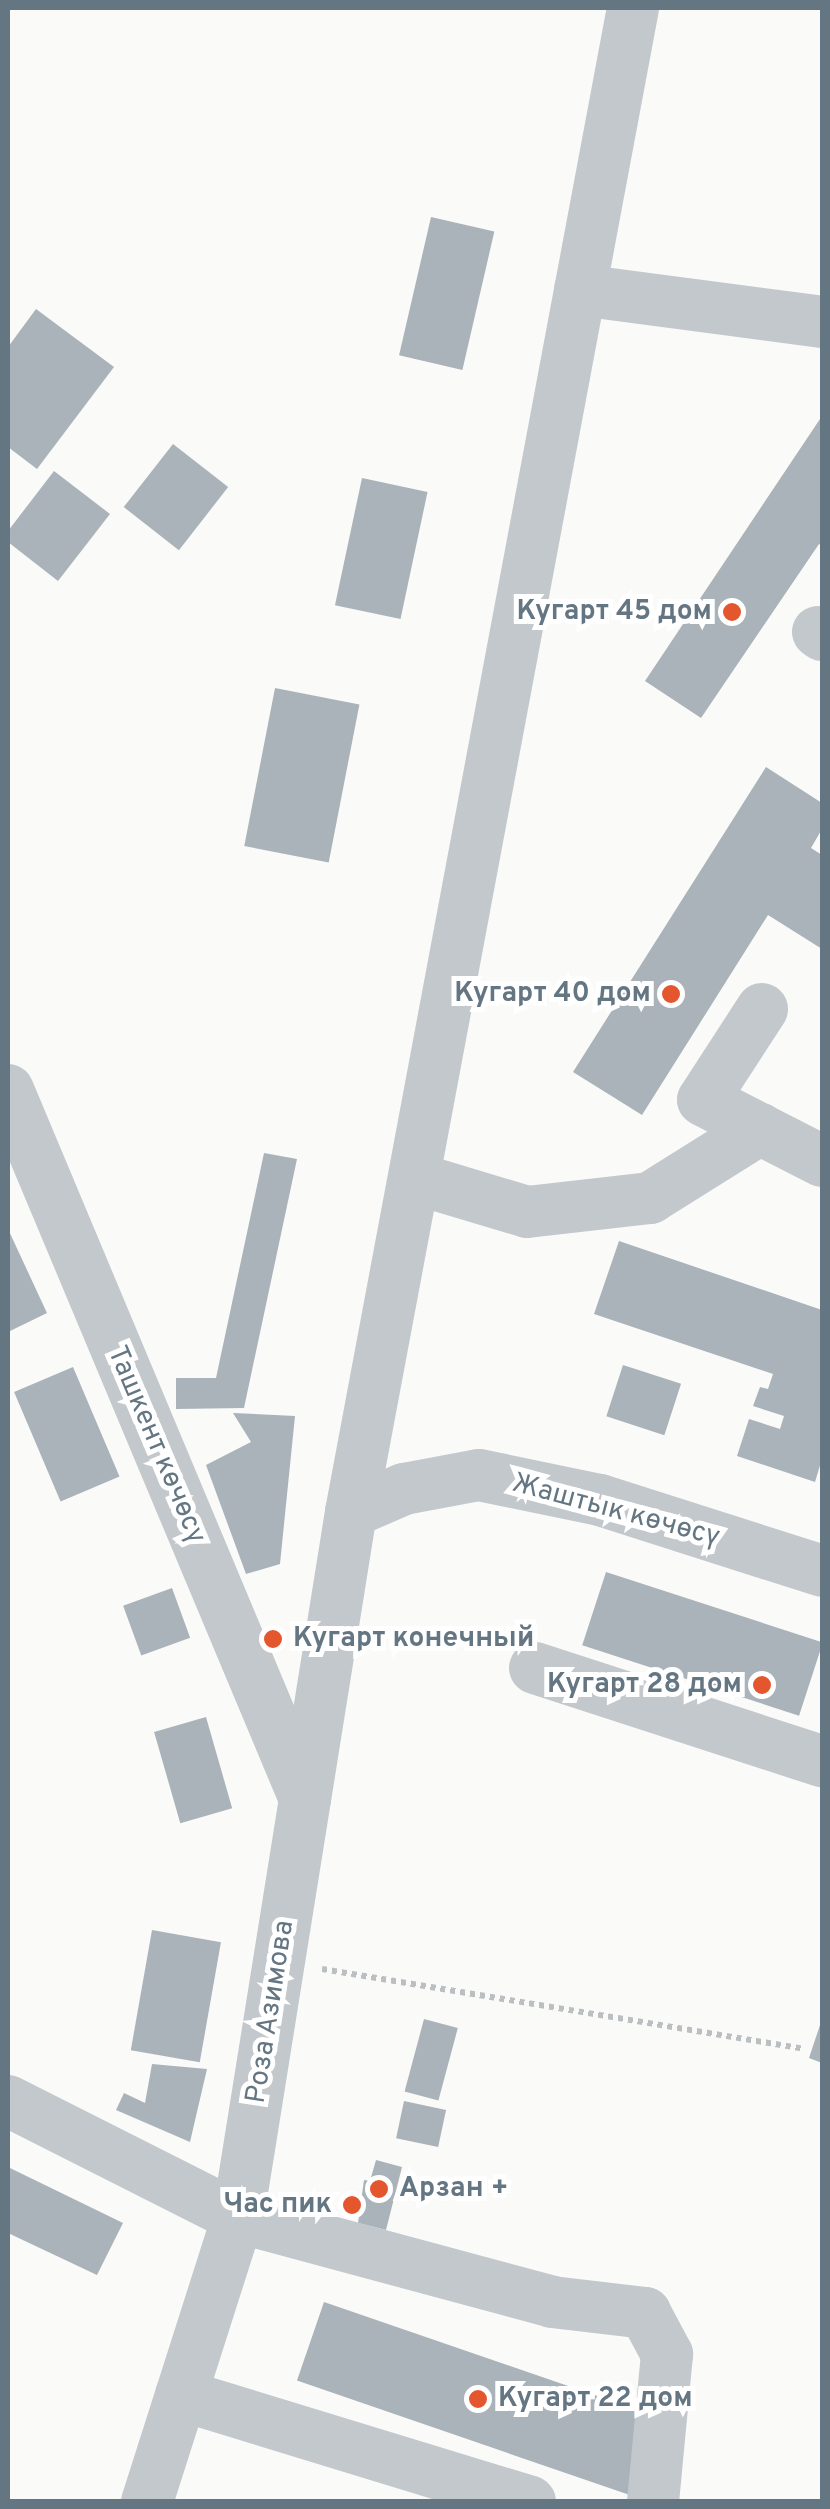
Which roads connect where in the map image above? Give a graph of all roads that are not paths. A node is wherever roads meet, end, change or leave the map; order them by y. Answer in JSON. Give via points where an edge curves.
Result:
{"nodes":[{"id":1,"x":632,"y":8,"type":"edge"},
{"id":2,"x":580,"y":290,"type":"junction"},
{"id":3,"x":822,"y":322,"type":"edge"},
{"id":4,"x":762,"y":1010,"type":"dead end"},
{"id":5,"x":8,"y":1090,"type":"edge"},
{"id":6,"x":760,"y":1130,"type":"junction"},
{"id":7,"x":822,"y":1161,"type":"edge"},
{"id":8,"x":414,"y":1178,"type":"junction"},
{"id":9,"x":351,"y":1512,"type":"junction"},
{"id":10,"x":822,"y":1571,"type":"edge"},
{"id":11,"x":535,"y":1668,"type":"dead end"},
{"id":12,"x":822,"y":1762,"type":"edge"},
{"id":13,"x":306,"y":1800,"type":"junction"},
{"id":14,"x":8,"y":2101,"type":"edge"},
{"id":15,"x":238,"y":2217,"type":"junction"},
{"id":16,"x":181,"y":2395,"type":"junction"},
{"id":17,"x":147,"y":2502,"type":"edge"},
{"id":18,"x":530,"y":2502,"type":"edge"},
{"id":19,"x":653,"y":2502,"type":"edge"}],
"edges":[{"from":1,"to":2,"type":"street","name":"Роза Азимова"},
{"from":2,"to":3,"type":"street"},
{"from":2,"to":8,"type":"street","name":"Роза Азимова"},
{"from":4,"to":6,"type":"street","via":[[703,1100]]},
{"from":5,"to":13,"type":"street","name":"Ташкент көчөсү"},
{"from":6,"to":7,"type":"street"},
{"from":6,"to":8,"type":"street","via":[[650,1198],[527,1212]]},
{"from":8,"to":9,"type":"street","name":"Роза Азимова"},
{"from":9,"to":10,"type":"street","name":"Жаштык көчөсү","via":[[404,1489],[479,1474],[600,1500]]},
{"from":9,"to":13,"type":"street","name":"Роза Азимова"},
{"from":11,"to":12,"type":"street"},
{"from":13,"to":15,"type":"street","name":"Роза Азимова"},
{"from":14,"to":15,"type":"street"},
{"from":15,"to":16,"type":"street","name":"Роза Азимова"},
{"from":15,"to":19,"type":"street","via":[[552,2302],[645,2313],[667,2354]]},
{"from":16,"to":17,"type":"street","name":"Роза Азимова"},
{"from":16,"to":18,"type":"street"}]}
